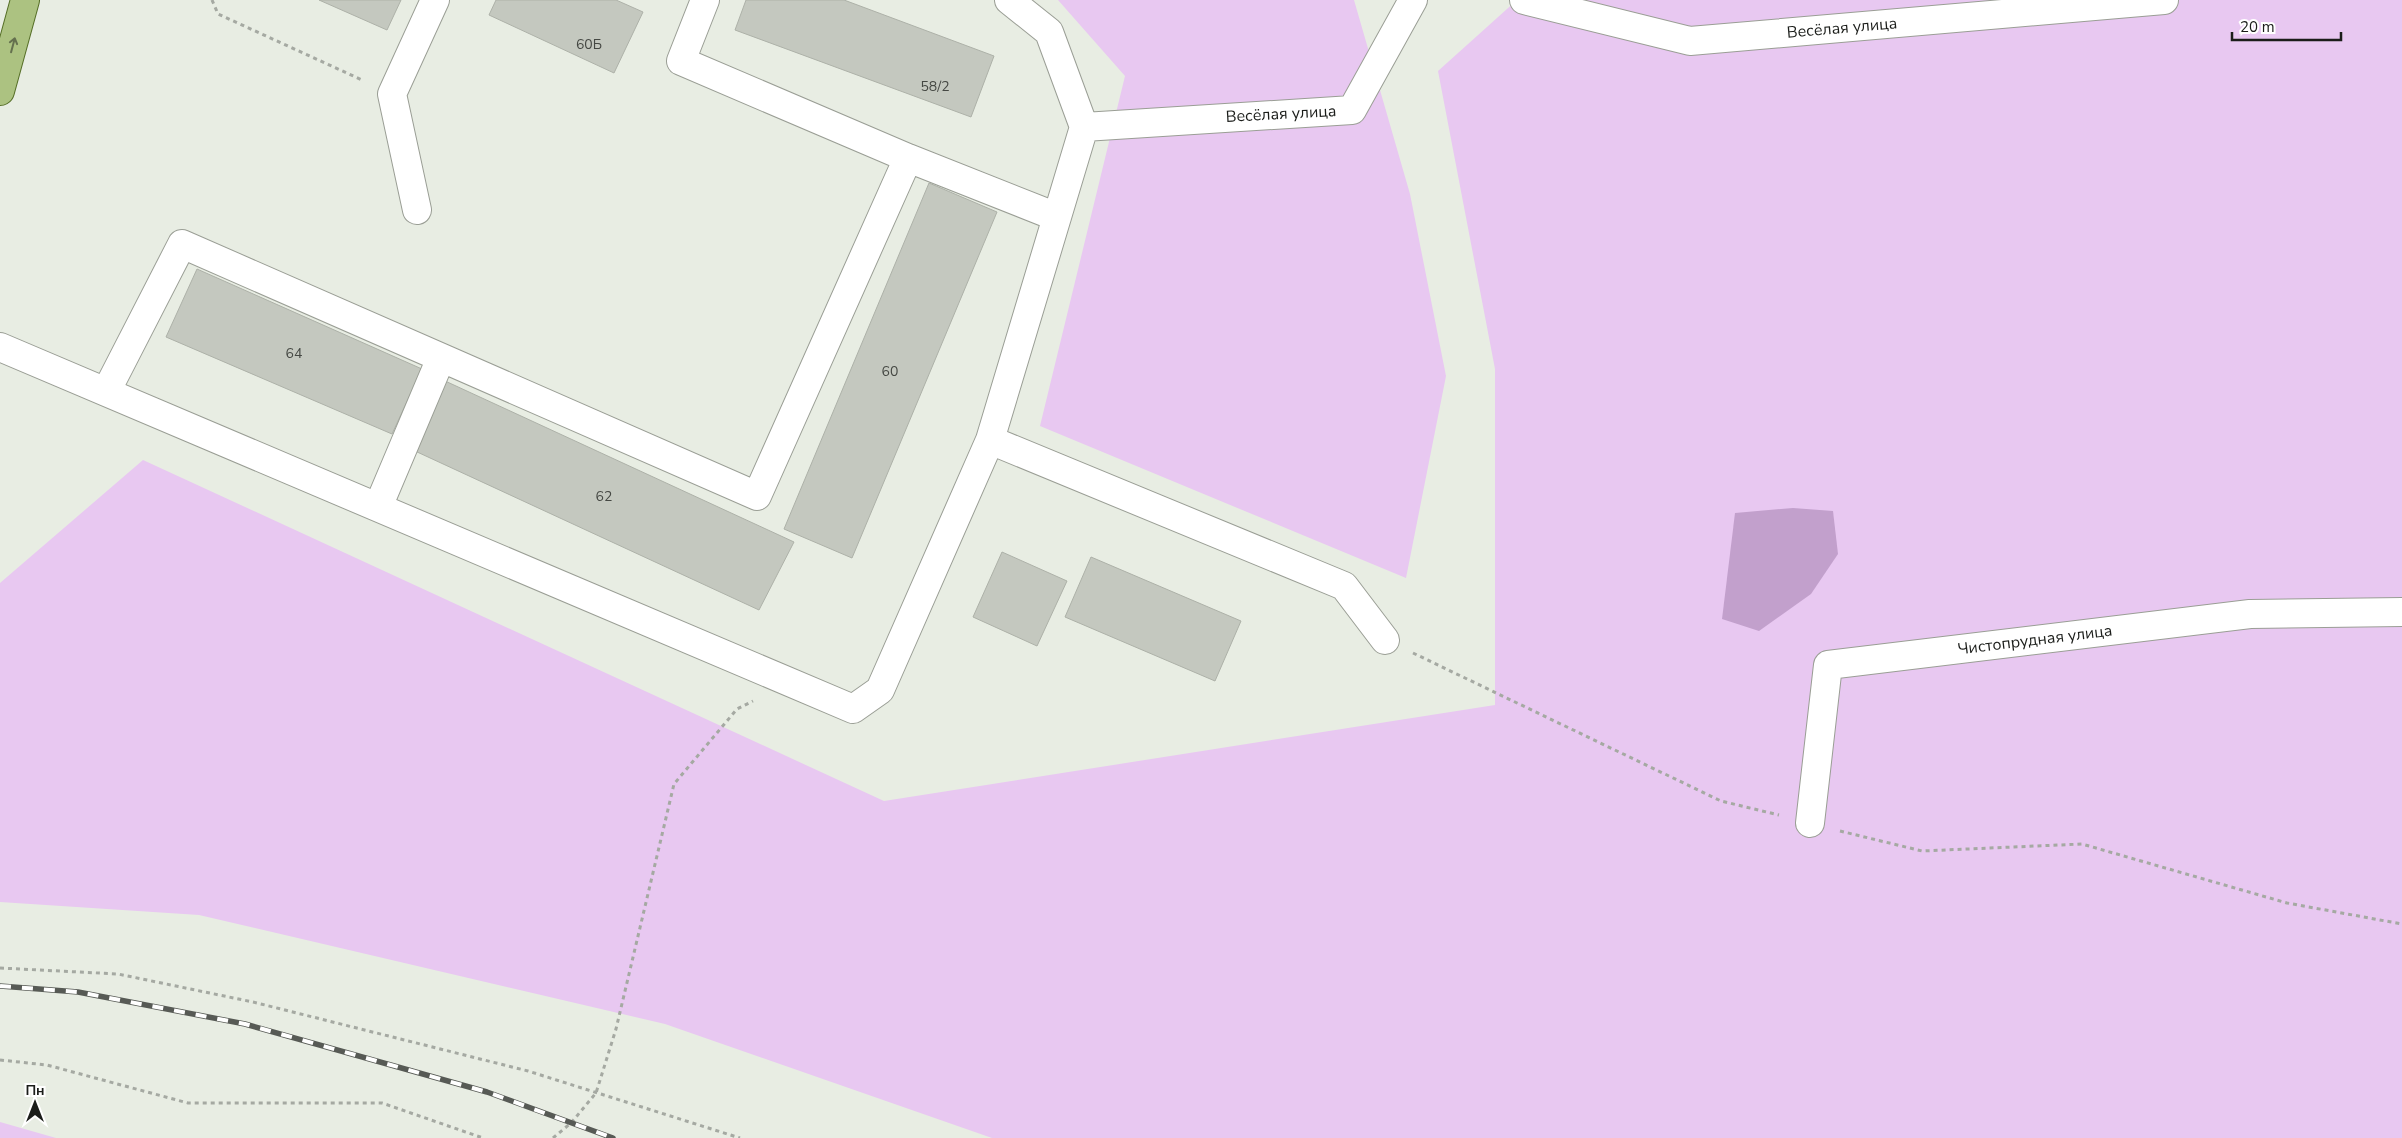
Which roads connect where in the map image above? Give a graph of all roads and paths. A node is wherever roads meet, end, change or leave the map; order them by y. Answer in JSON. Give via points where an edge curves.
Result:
{"nodes":[{"id":1,"x":25,"y":0,"type":"edge"},
{"id":2,"x":212,"y":0,"type":"edge"},
{"id":3,"x":435,"y":0,"type":"edge"},
{"id":4,"x":705,"y":0,"type":"edge"},
{"id":5,"x":1009,"y":0,"type":"edge"},
{"id":6,"x":1413,"y":0,"type":"edge"},
{"id":7,"x":1524,"y":0,"type":"edge"},
{"id":8,"x":2164,"y":0,"type":"edge"},
{"id":9,"x":0,"y":91,"type":"edge"},
{"id":10,"x":392,"y":94,"type":"junction"},
{"id":11,"x":1084,"y":127,"type":"junction"},
{"id":12,"x":908,"y":158,"type":"junction"},
{"id":13,"x":417,"y":210,"type":"dead end"},
{"id":14,"x":1057,"y":217,"type":"junction"},
{"id":15,"x":0,"y":347,"type":"edge"},
{"id":16,"x":441,"y":358,"type":"junction"},
{"id":17,"x":106,"y":392,"type":"junction"},
{"id":18,"x":990,"y":440,"type":"junction"},
{"id":19,"x":378,"y":507,"type":"junction"},
{"id":20,"x":2402,"y":612,"type":"edge"},
{"id":21,"x":1385,"y":640,"type":"joint"},
{"id":22,"x":791,"y":683,"type":"junction"},
{"id":23,"x":1810,"y":823,"type":"junction"},
{"id":24,"x":2402,"y":924,"type":"edge"},
{"id":25,"x":0,"y":968,"type":"edge"},
{"id":26,"x":0,"y":1060,"type":"edge"},
{"id":27,"x":596,"y":1093,"type":"junction"},
{"id":28,"x":483,"y":1138,"type":"edge"},
{"id":29,"x":553,"y":1138,"type":"edge"},
{"id":30,"x":740,"y":1138,"type":"edge"}],
"edges":[{"from":9,"to":1,"type":"main road","one_way":true},
{"from":2,"to":10,"type":"path","via":[[218,14]]},
{"from":3,"to":10,"type":"street"},
{"from":4,"to":12,"type":"street","via":[[681,61]]},
{"from":5,"to":11,"type":"street","via":[[1049,32]]},
{"from":6,"to":11,"type":"street","name":"Весёлая улица","via":[[1352,110]]},
{"from":7,"to":8,"type":"street","name":"Весёлая улица","via":[[1690,41]]},
{"from":10,"to":13,"type":"street"},
{"from":11,"to":14,"type":"street"},
{"from":12,"to":14,"type":"street"},
{"from":12,"to":16,"type":"street","via":[[757,496]]},
{"from":14,"to":18,"type":"street"},
{"from":15,"to":17,"type":"street"},
{"from":16,"to":17,"type":"street","via":[[182,244]]},
{"from":16,"to":19,"type":"street"},
{"from":17,"to":19,"type":"street"},
{"from":18,"to":21,"type":"street","via":[[1344,586]]},
{"from":18,"to":22,"type":"street","via":[[880,690],[853,708]]},
{"from":19,"to":22,"type":"street"},
{"from":20,"to":23,"type":"street","name":"Чистопрудная улица","via":[[2250,614],[1828,664]]},
{"from":21,"to":23,"type":"path","via":[[1721,801]]},
{"from":22,"to":27,"type":"path","via":[[736,709],[674,784],[616,1029]]},
{"from":23,"to":24,"type":"path","via":[[1922,851],[2082,844],[2287,903]]},
{"from":25,"to":27,"type":"path","via":[[118,974],[253,1002],[528,1072]]},
{"from":26,"to":28,"type":"path","via":[[47,1065],[188,1103],[382,1103]]},
{"from":27,"to":29,"type":"path","via":[[572,1123]]},
{"from":27,"to":30,"type":"path"}]}
